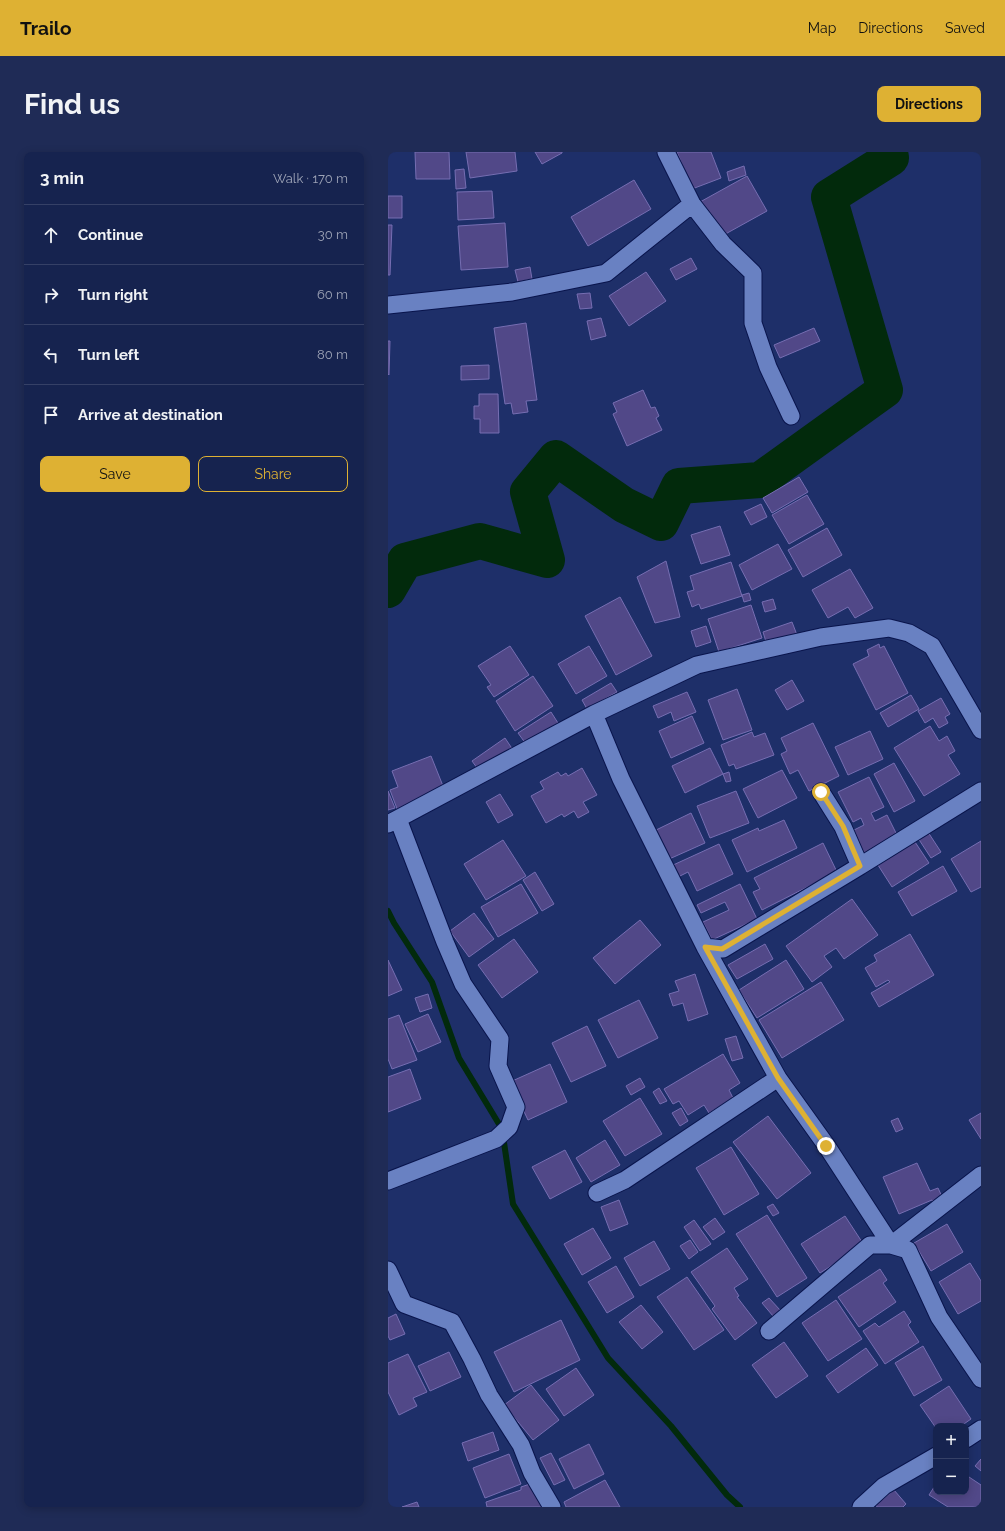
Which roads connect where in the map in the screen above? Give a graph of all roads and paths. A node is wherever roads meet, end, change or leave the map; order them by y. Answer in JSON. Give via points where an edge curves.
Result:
{"nodes":[{"id":1,"x":666,"y":152,"type":"edge"},
{"id":2,"x":692,"y":204,"type":"junction"},
{"id":3,"x":388,"y":305,"type":"edge"},
{"id":4,"x":791,"y":416,"type":"dead end"},
{"id":5,"x":594,"y":714,"type":"junction"},
{"id":6,"x":981,"y":730,"type":"edge"},
{"id":7,"x":981,"y":791,"type":"edge"},
{"id":8,"x":821,"y":792,"type":"dead end"},
{"id":9,"x":393,"y":822,"type":"edge"},
{"id":10,"x":860,"y":866,"type":"junction"},
{"id":11,"x":705,"y":947,"type":"junction"},
{"id":12,"x":778,"y":1078,"type":"junction"},
{"id":13,"x":981,"y":1175,"type":"edge"},
{"id":14,"x":388,"y":1181,"type":"edge"},
{"id":15,"x":597,"y":1193,"type":"dead end"},
{"id":16,"x":891,"y":1245,"type":"junction"},
{"id":17,"x":388,"y":1270,"type":"edge"},
{"id":18,"x":769,"y":1331,"type":"dead end"},
{"id":19,"x":981,"y":1379,"type":"edge"},
{"id":20,"x":981,"y":1429,"type":"edge"},
{"id":21,"x":969,"y":1437,"type":"edge"},
{"id":22,"x":933,"y":1458,"type":"edge"},
{"id":23,"x":552,"y":1507,"type":"edge"},
{"id":24,"x":861,"y":1507,"type":"edge"}],
"edges":[{"from":1,"to":2,"type":"street"},
{"from":2,"to":3,"type":"street","via":[[606,274],[512,292]]},
{"from":2,"to":4,"type":"street","via":[[723,244],[753,273],[753,323],[768,367]]},
{"from":5,"to":6,"type":"street","via":[[697,665],[821,637],[889,628],[909,633],[932,646]]},
{"from":5,"to":9,"type":"street"},
{"from":5,"to":11,"type":"street","via":[[621,779]]},
{"from":7,"to":10,"type":"street"},
{"from":8,"to":10,"type":"street","via":[[843,826]]},
{"from":9,"to":14,"type":"street","via":[[463,984],[500,1039],[498,1066],[516,1107],[509,1127],[496,1139]]},
{"from":10,"to":11,"type":"street","via":[[722,949]]},
{"from":11,"to":12,"type":"street"},
{"from":12,"to":15,"type":"street","via":[[631,1176]]},
{"from":12,"to":16,"type":"street"},
{"from":13,"to":16,"type":"street"},
{"from":16,"to":18,"type":"street","via":[[870,1245]]},
{"from":16,"to":19,"type":"street","via":[[908,1250],[939,1317]]},
{"from":17,"to":23,"type":"street","via":[[404,1304],[452,1322],[489,1395],[521,1445],[532,1472]]},
{"from":20,"to":21,"type":"street"},
{"from":22,"to":24,"type":"street","via":[[884,1486]]}]}
